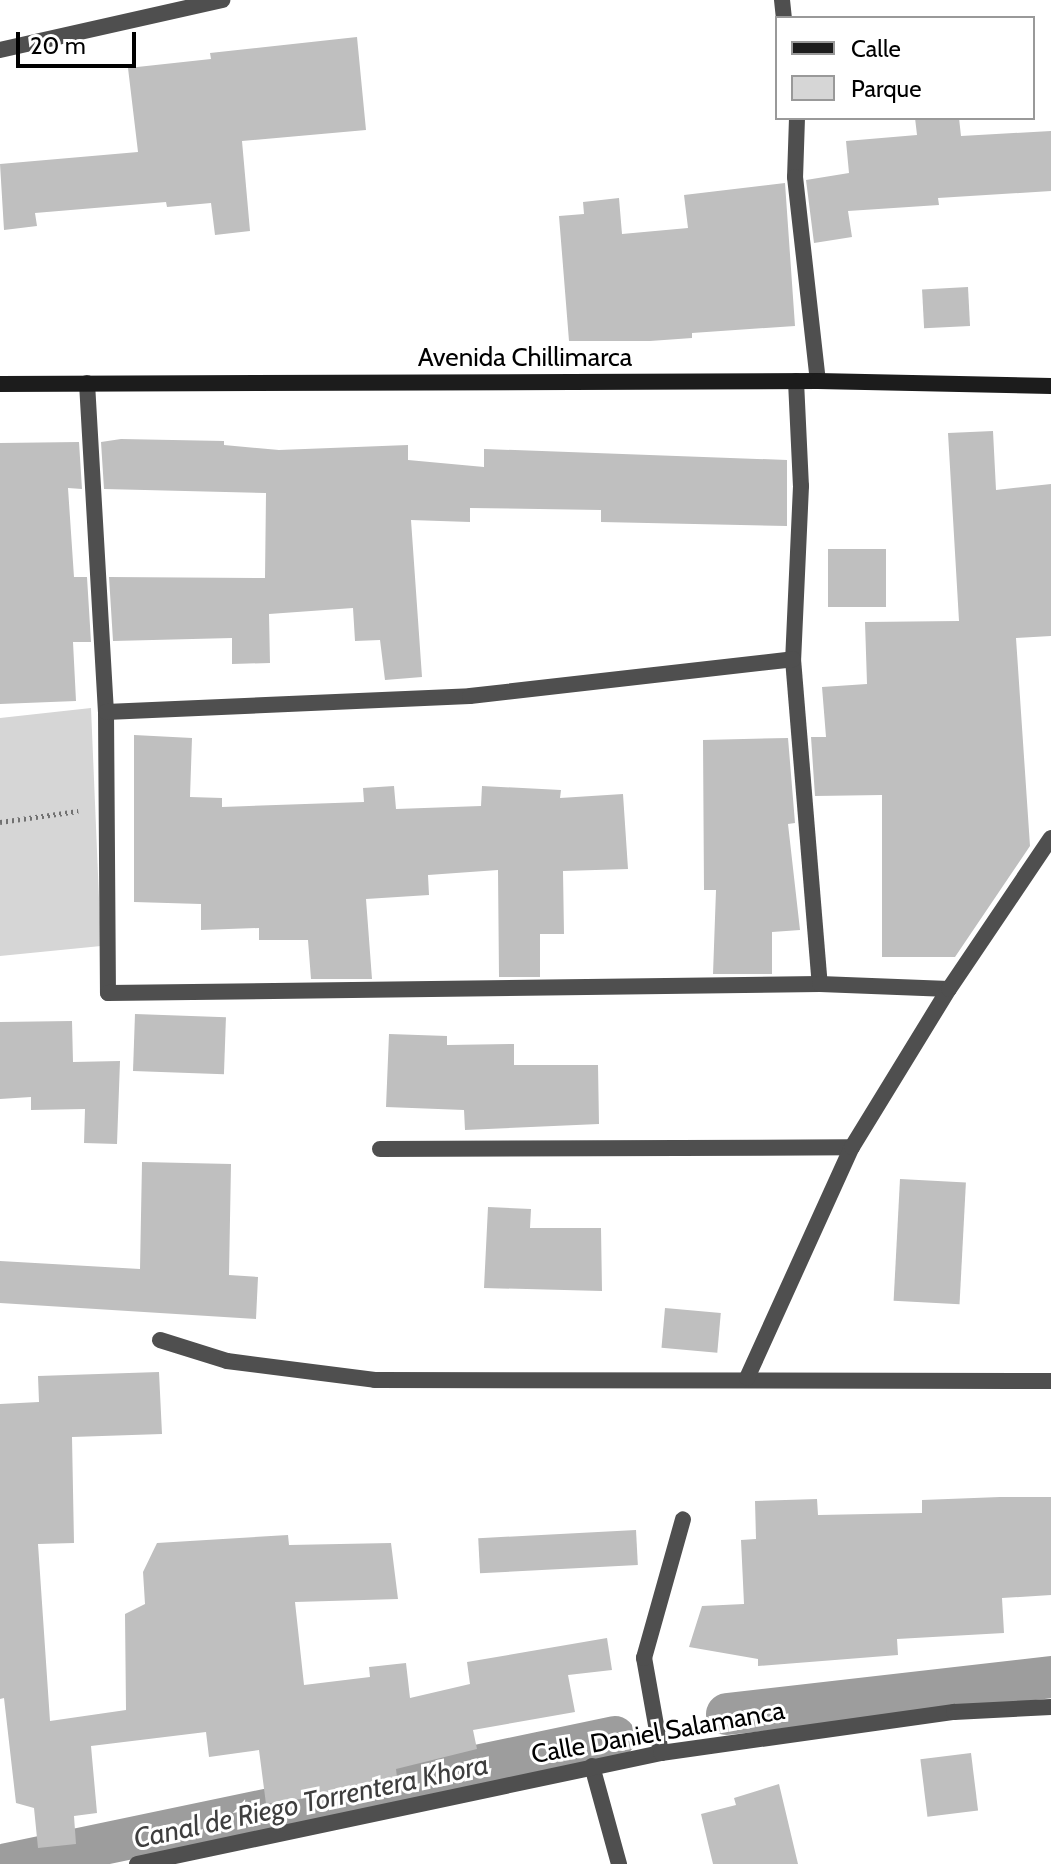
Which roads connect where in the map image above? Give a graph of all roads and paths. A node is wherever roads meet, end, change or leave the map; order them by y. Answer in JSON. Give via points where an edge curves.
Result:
{"nodes":[{"id":1,"x":222,"y":0,"type":"edge"},
{"id":2,"x":0,"y":50,"type":"edge"},
{"id":3,"x":797,"y":120,"type":"edge"},
{"id":4,"x":796,"y":381,"type":"junction"},
{"id":5,"x":818,"y":381,"type":"junction"},
{"id":6,"x":87,"y":383,"type":"junction"},
{"id":7,"x":0,"y":384,"type":"edge"},
{"id":8,"x":1051,"y":386,"type":"edge"},
{"id":9,"x":793,"y":659,"type":"junction"},
{"id":10,"x":106,"y":712,"type":"junction"},
{"id":11,"x":81,"y":810,"type":"dead end"},
{"id":12,"x":0,"y":822,"type":"edge"},
{"id":13,"x":1051,"y":838,"type":"edge"},
{"id":14,"x":820,"y":984,"type":"junction"},
{"id":15,"x":949,"y":989,"type":"junction"},
{"id":16,"x":852,"y":1147,"type":"junction"},
{"id":17,"x":380,"y":1149,"type":"dead end"},
{"id":18,"x":160,"y":1340,"type":"dead end"},
{"id":19,"x":747,"y":1378,"type":"junction"},
{"id":20,"x":1051,"y":1381,"type":"edge"},
{"id":21,"x":683,"y":1519,"type":"dead end"},
{"id":22,"x":1051,"y":1707,"type":"edge"},
{"id":23,"x":661,"y":1753,"type":"junction"},
{"id":24,"x":592,"y":1766,"type":"junction"},
{"id":25,"x":137,"y":1864,"type":"edge"},
{"id":26,"x":619,"y":1864,"type":"edge"}],
"edges":[{"from":1,"to":2,"type":"street"},
{"from":3,"to":5,"type":"street","via":[[795,177]]},
{"from":4,"to":5,"type":"main road","name":"Avenida Chillimarca"},
{"from":4,"to":6,"type":"main road","name":"Avenida Chillimarca"},
{"from":4,"to":9,"type":"street","via":[[801,486]]},
{"from":5,"to":8,"type":"main road","name":"Avenida Chillimarca"},
{"from":6,"to":7,"type":"main road","name":"Avenida Chillimarca"},
{"from":6,"to":10,"type":"street"},
{"from":9,"to":10,"type":"street","via":[[470,696]]},
{"from":9,"to":14,"type":"street"},
{"from":10,"to":14,"type":"street","via":[[108,993]]},
{"from":11,"to":12,"type":"path"},
{"from":13,"to":15,"type":"street"},
{"from":14,"to":15,"type":"street"},
{"from":15,"to":16,"type":"street"},
{"from":16,"to":17,"type":"street"},
{"from":16,"to":19,"type":"street"},
{"from":18,"to":19,"type":"street","via":[[227,1361],[375,1380]]},
{"from":19,"to":20,"type":"street"},
{"from":21,"to":23,"type":"street","via":[[644,1658]]},
{"from":22,"to":23,"type":"street","name":"Calle Daniel Salamanca","via":[[954,1712]]},
{"from":23,"to":24,"type":"street","name":"Calle Daniel Salamanca"},
{"from":24,"to":25,"type":"street","name":"Calle Daniel Salamanca"},
{"from":24,"to":26,"type":"street"}]}
